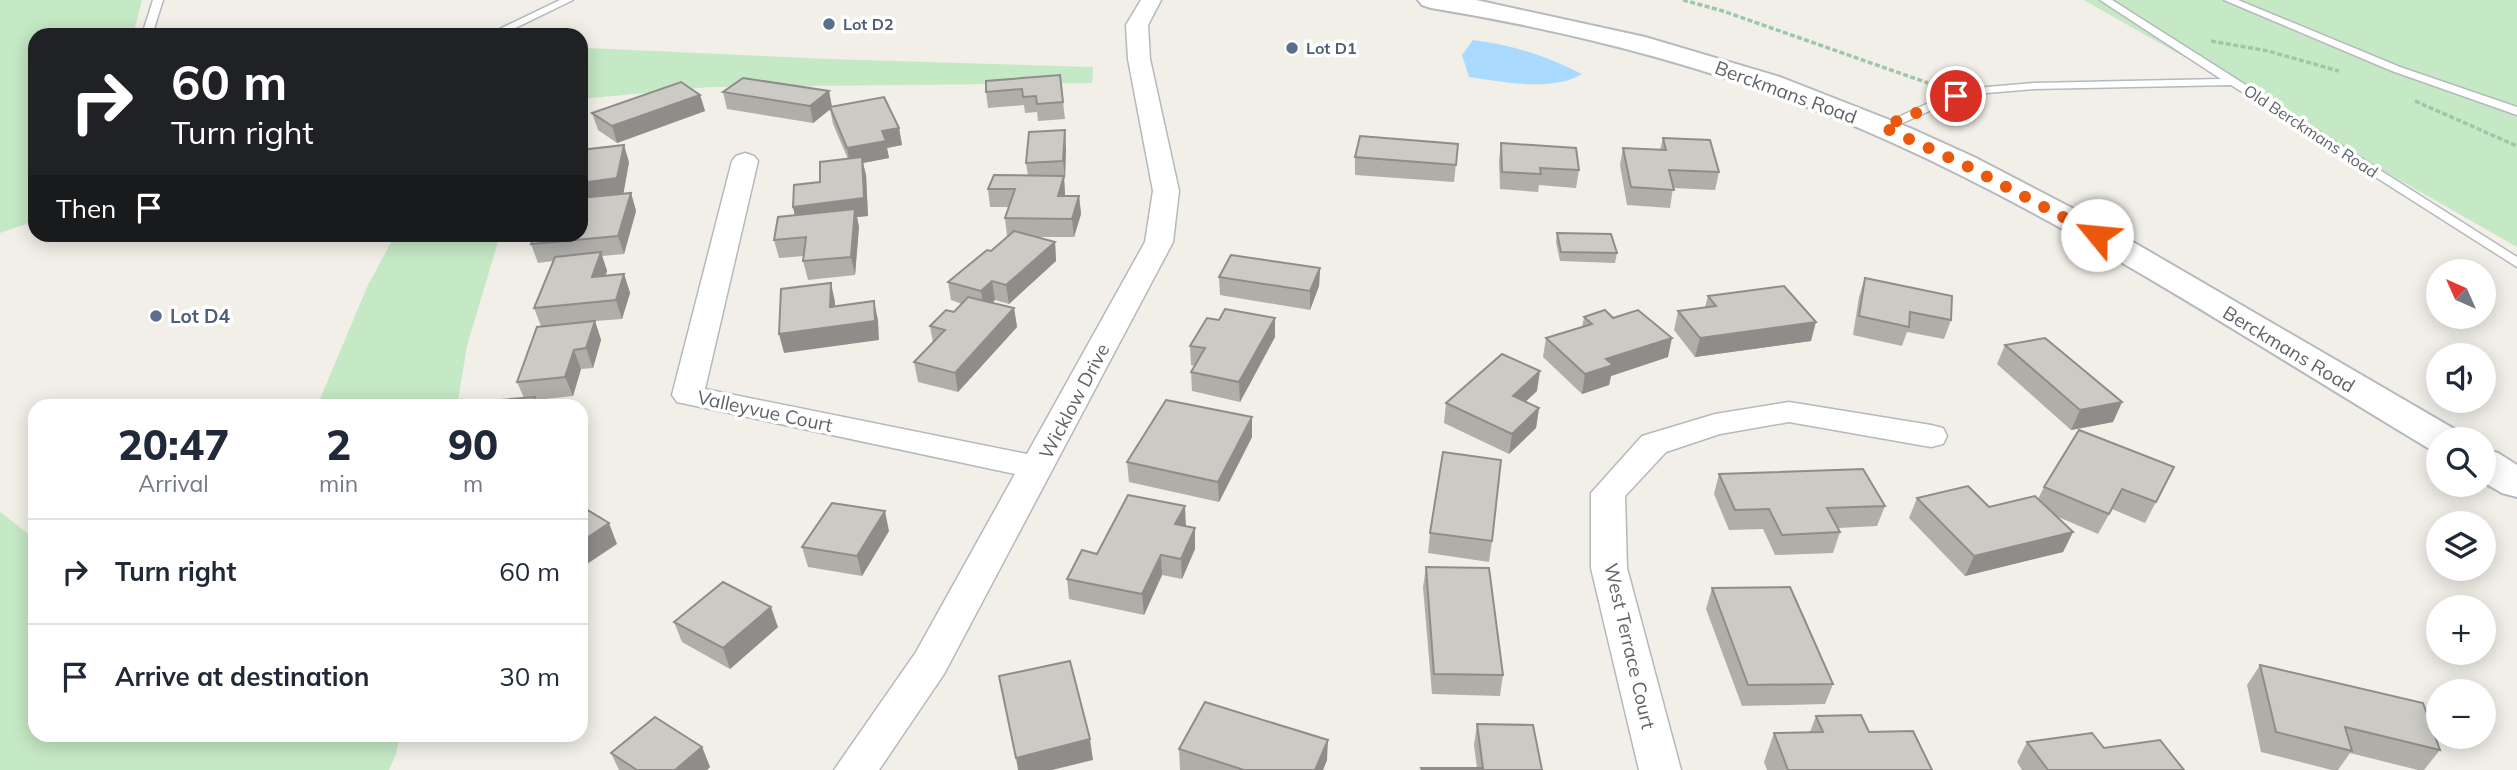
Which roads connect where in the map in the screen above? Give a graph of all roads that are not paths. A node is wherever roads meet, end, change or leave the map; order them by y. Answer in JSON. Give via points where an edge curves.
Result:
{"nodes":[{"id":1,"x":158,"y":0,"type":"edge"},
{"id":2,"x":568,"y":0,"type":"edge"},
{"id":3,"x":1151,"y":0,"type":"edge"},
{"id":4,"x":1432,"y":0,"type":"edge"},
{"id":5,"x":2105,"y":0,"type":"edge"},
{"id":6,"x":2229,"y":0,"type":"edge"},
{"id":7,"x":149,"y":28,"type":"edge"},
{"id":8,"x":507,"y":28,"type":"edge"},
{"id":9,"x":2234,"y":82,"type":"junction"},
{"id":10,"x":2517,"y":111,"type":"edge"},
{"id":11,"x":1883,"y":127,"type":"junction"},
{"id":12,"x":745,"y":161,"type":"dead end"},
{"id":13,"x":2517,"y":263,"type":"edge"},
{"id":14,"x":2426,"y":429,"type":"edge"},
{"id":15,"x":1931,"y":436,"type":"dead end"},
{"id":16,"x":1038,"y":468,"type":"junction"},
{"id":17,"x":2496,"y":471,"type":"edge"},
{"id":18,"x":2517,"y":483,"type":"edge"},
{"id":19,"x":855,"y":770,"type":"edge"},
{"id":20,"x":1660,"y":770,"type":"edge"}],
"edges":[{"from":1,"to":7,"type":"lane"},
{"from":2,"to":8,"type":"lane"},
{"from":3,"to":16,"type":"street","name":"Wicklow Drive","via":[[1137,25],[1139,59],[1166,191],[1159,242]]},
{"from":4,"to":11,"type":"main road","name":"Berckmans Road","via":[[1642,44]]},
{"from":5,"to":9,"type":"lane","name":"Old Berckmans Road"},
{"from":6,"to":10,"type":"lane"},
{"from":9,"to":11,"type":"lane","via":[[1987,90],[1956,96]]},
{"from":9,"to":13,"type":"lane","name":"Old Berckmans Road"},
{"from":11,"to":14,"type":"main road","name":"Berckmans Road","via":[[2119,247]]},
{"from":12,"to":16,"type":"street","name":"Valleyvue Court","via":[[688,395]]},
{"from":15,"to":20,"type":"street","name":"West Terrace Court","via":[[1789,412],[1715,424],[1654,444],[1608,493],[1609,568]]},
{"from":16,"to":19,"type":"street","name":"Wicklow Drive","via":[[930,663]]},
{"from":17,"to":18,"type":"main road"}]}
